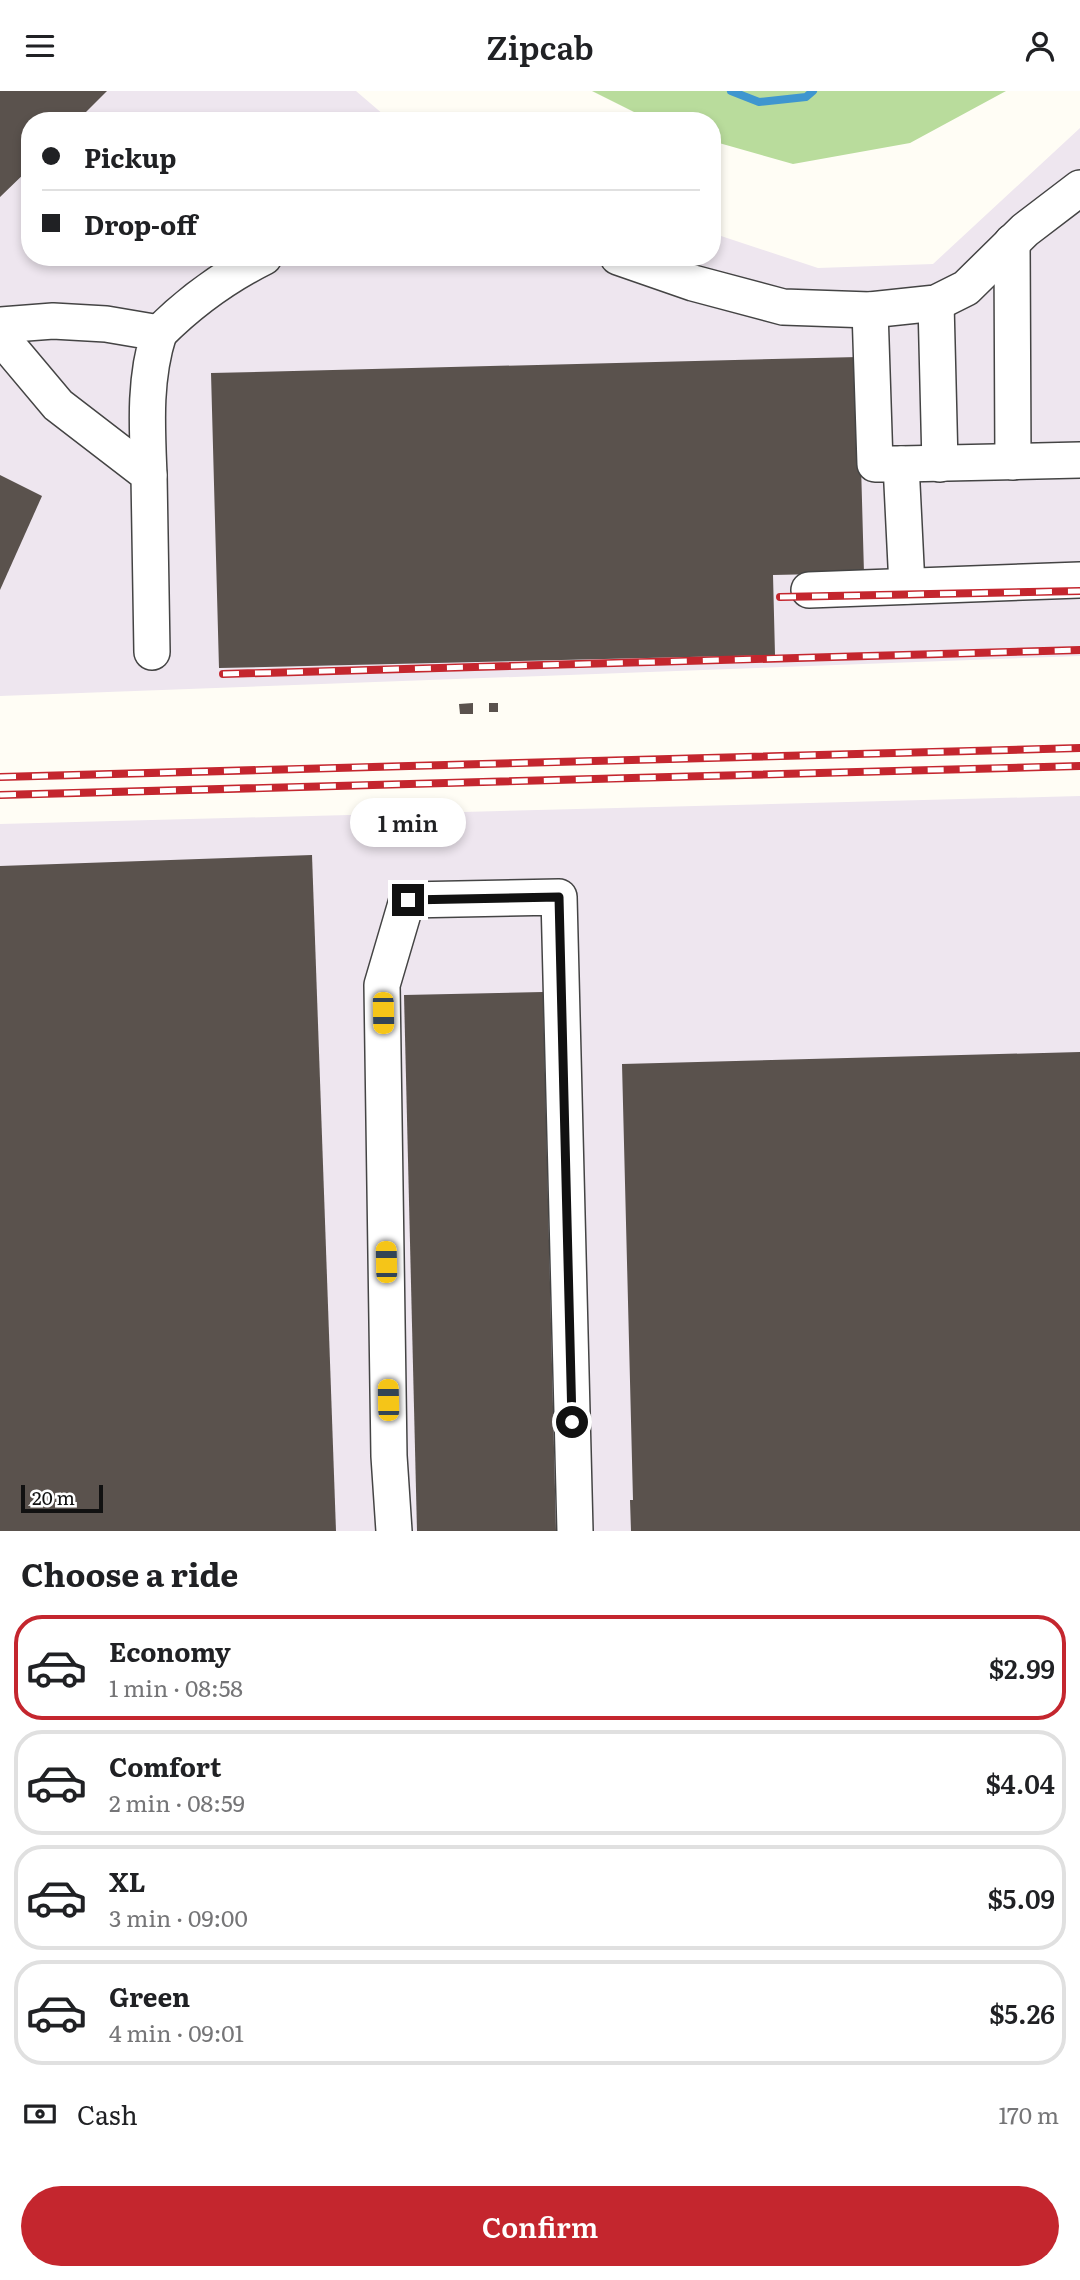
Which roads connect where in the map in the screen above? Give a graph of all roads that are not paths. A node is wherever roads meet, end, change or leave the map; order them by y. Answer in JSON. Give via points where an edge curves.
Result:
{"nodes":[{"id":1,"x":1080,"y":188,"type":"edge"},
{"id":2,"x":1012,"y":243,"type":"junction"},
{"id":3,"x":246,"y":266,"type":"edge"},
{"id":4,"x":645,"y":266,"type":"edge"},
{"id":5,"x":936,"y":303,"type":"junction"},
{"id":6,"x":870,"y":310,"type":"junction"},
{"id":7,"x":0,"y":325,"type":"edge"},
{"id":8,"x":159,"y":333,"type":"junction"},
{"id":9,"x":0,"y":336,"type":"edge"},
{"id":10,"x":1080,"y":460,"type":"edge"},
{"id":11,"x":1013,"y":462,"type":"junction"},
{"id":12,"x":901,"y":464,"type":"junction"},
{"id":13,"x":940,"y":464,"type":"junction"},
{"id":14,"x":149,"y":475,"type":"junction"},
{"id":15,"x":1080,"y":580,"type":"edge"},
{"id":16,"x":908,"y":586,"type":"junction"},
{"id":17,"x":810,"y":590,"type":"dead end"},
{"id":18,"x":152,"y":652,"type":"dead end"},
{"id":19,"x":394,"y":1531,"type":"edge"},
{"id":20,"x":575,"y":1531,"type":"edge"}],
"edges":[{"from":1,"to":2,"type":"lane"},
{"from":2,"to":5,"type":"lane","via":[[966,288]]},
{"from":2,"to":11,"type":"lane"},
{"from":3,"to":8,"type":"lane","via":[[201,296]]},
{"from":4,"to":6,"type":"lane","via":[[783,307]]},
{"from":5,"to":6,"type":"lane"},
{"from":5,"to":13,"type":"lane"},
{"from":6,"to":12,"type":"lane","via":[[875,464]]},
{"from":7,"to":8,"type":"lane","via":[[53,321]]},
{"from":8,"to":14,"type":"lane","via":[[148,391]]},
{"from":9,"to":14,"type":"lane","via":[[58,405]]},
{"from":10,"to":11,"type":"lane"},
{"from":11,"to":13,"type":"lane"},
{"from":12,"to":13,"type":"lane"},
{"from":12,"to":16,"type":"lane"},
{"from":14,"to":18,"type":"lane"},
{"from":15,"to":16,"type":"lane"},
{"from":16,"to":17,"type":"lane"},
{"from":19,"to":20,"type":"lane","via":[[382,985],[408,900],[559,897]]}]}
